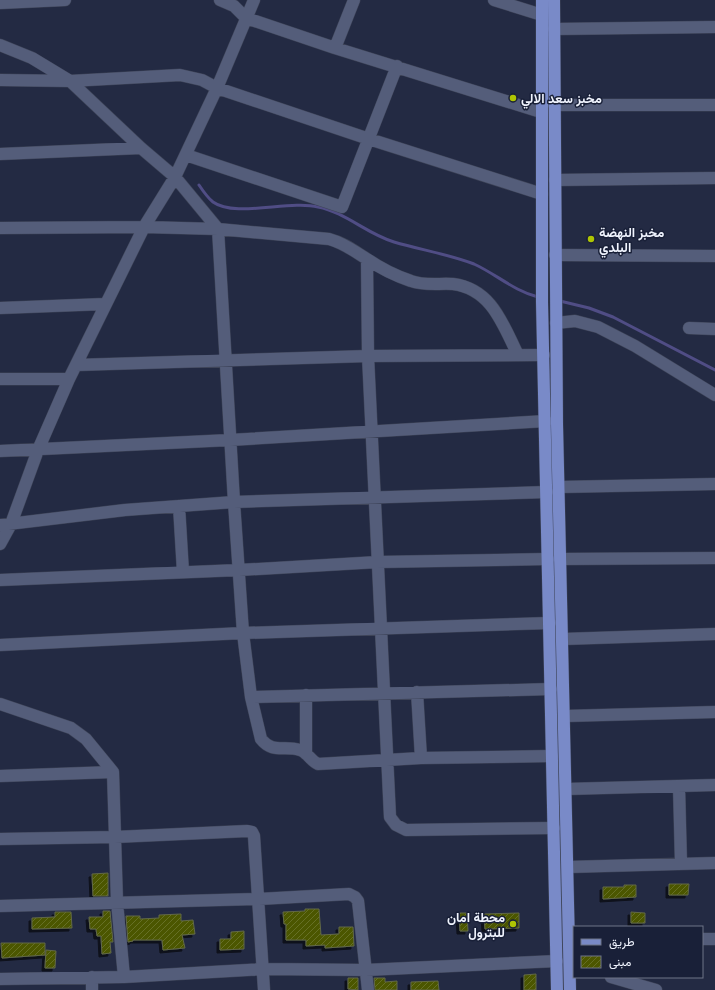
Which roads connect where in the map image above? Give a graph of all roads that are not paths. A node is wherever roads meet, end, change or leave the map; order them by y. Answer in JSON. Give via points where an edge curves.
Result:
{"nodes":[{"id":1,"x":65,"y":0,"type":"edge"},
{"id":2,"x":220,"y":0,"type":"edge"},
{"id":3,"x":254,"y":0,"type":"edge"},
{"id":4,"x":354,"y":0,"type":"edge"},
{"id":5,"x":494,"y":0,"type":"edge"},
{"id":6,"x":542,"y":0,"type":"edge"},
{"id":7,"x":554,"y":0,"type":"edge"},
{"id":8,"x":0,"y":3,"type":"edge"},
{"id":9,"x":542,"y":15,"type":"junction"},
{"id":10,"x":246,"y":18,"type":"junction"},
{"id":11,"x":715,"y":27,"type":"edge"},
{"id":12,"x":554,"y":29,"type":"junction"},
{"id":13,"x":0,"y":45,"type":"edge"},
{"id":14,"x":335,"y":48,"type":"junction"},
{"id":15,"x":397,"y":66,"type":"junction"},
{"id":16,"x":0,"y":80,"type":"edge"},
{"id":17,"x":70,"y":81,"type":"junction"},
{"id":18,"x":217,"y":88,"type":"junction"},
{"id":19,"x":554,"y":105,"type":"junction"},
{"id":20,"x":715,"y":105,"type":"edge"},
{"id":21,"x":541,"y":112,"type":"junction"},
{"id":22,"x":369,"y":139,"type":"junction"},
{"id":23,"x":141,"y":148,"type":"junction"},
{"id":24,"x":0,"y":154,"type":"edge"},
{"id":25,"x":186,"y":154,"type":"junction"},
{"id":26,"x":176,"y":177,"type":"junction"},
{"id":27,"x":715,"y":178,"type":"edge"},
{"id":28,"x":555,"y":180,"type":"junction"},
{"id":29,"x":542,"y":194,"type":"junction"},
{"id":30,"x":144,"y":227,"type":"junction"},
{"id":31,"x":0,"y":228,"type":"edge"},
{"id":32,"x":218,"y":229,"type":"junction"},
{"id":33,"x":555,"y":255,"type":"junction"},
{"id":34,"x":715,"y":256,"type":"edge"},
{"id":35,"x":367,"y":260,"type":"junction"},
{"id":36,"x":105,"y":304,"type":"junction"},
{"id":37,"x":0,"y":308,"type":"edge"},
{"id":38,"x":556,"y":323,"type":"junction"},
{"id":39,"x":689,"y":328,"type":"dead end"},
{"id":40,"x":715,"y":329,"type":"edge"},
{"id":41,"x":518,"y":355,"type":"junction"},
{"id":42,"x":544,"y":355,"type":"junction"},
{"id":43,"x":368,"y":356,"type":"junction"},
{"id":44,"x":226,"y":359,"type":"junction"},
{"id":45,"x":76,"y":365,"type":"junction"},
{"id":46,"x":0,"y":379,"type":"edge"},
{"id":47,"x":69,"y":379,"type":"junction"},
{"id":48,"x":715,"y":395,"type":"edge"},
{"id":49,"x":546,"y":421,"type":"junction"},
{"id":50,"x":373,"y":431,"type":"junction"},
{"id":51,"x":230,"y":440,"type":"junction"},
{"id":52,"x":38,"y":450,"type":"junction"},
{"id":53,"x":0,"y":452,"type":"edge"},
{"id":54,"x":715,"y":484,"type":"edge"},
{"id":55,"x":559,"y":486,"type":"junction"},
{"id":56,"x":547,"y":492,"type":"junction"},
{"id":57,"x":374,"y":496,"type":"junction"},
{"id":58,"x":234,"y":502,"type":"junction"},
{"id":59,"x":179,"y":506,"type":"junction"},
{"id":60,"x":6,"y":525,"type":"edge"},
{"id":61,"x":0,"y":544,"type":"edge"},
{"id":62,"x":715,"y":558,"type":"edge"},
{"id":63,"x":554,"y":559,"type":"junction"},
{"id":64,"x":378,"y":562,"type":"junction"},
{"id":65,"x":239,"y":570,"type":"junction"},
{"id":66,"x":183,"y":572,"type":"junction"},
{"id":67,"x":0,"y":580,"type":"edge"},
{"id":68,"x":550,"y":623,"type":"junction"},
{"id":69,"x":381,"y":628,"type":"junction"},
{"id":70,"x":243,"y":633,"type":"junction"},
{"id":71,"x":715,"y":634,"type":"edge"},
{"id":72,"x":563,"y":639,"type":"junction"},
{"id":73,"x":0,"y":645,"type":"edge"},
{"id":74,"x":551,"y":689,"type":"junction"},
{"id":75,"x":384,"y":692,"type":"junction"},
{"id":76,"x":417,"y":692,"type":"junction"},
{"id":77,"x":306,"y":695,"type":"junction"},
{"id":78,"x":250,"y":697,"type":"junction"},
{"id":79,"x":0,"y":704,"type":"edge"},
{"id":80,"x":715,"y":712,"type":"edge"},
{"id":81,"x":565,"y":716,"type":"junction"},
{"id":82,"x":306,"y":754,"type":"junction"},
{"id":83,"x":552,"y":756,"type":"junction"},
{"id":84,"x":421,"y":758,"type":"junction"},
{"id":85,"x":387,"y":760,"type":"junction"},
{"id":86,"x":113,"y":772,"type":"junction"},
{"id":87,"x":0,"y":776,"type":"edge"},
{"id":88,"x":715,"y":785,"type":"edge"},
{"id":89,"x":679,"y":786,"type":"junction"},
{"id":90,"x":566,"y":789,"type":"junction"},
{"id":91,"x":554,"y":828,"type":"junction"},
{"id":92,"x":115,"y":837,"type":"junction"},
{"id":93,"x":0,"y":839,"type":"edge"},
{"id":94,"x":715,"y":863,"type":"edge"},
{"id":95,"x":682,"y":864,"type":"junction"},
{"id":96,"x":568,"y":867,"type":"junction"},
{"id":97,"x":259,"y":899,"type":"junction"},
{"id":98,"x":117,"y":902,"type":"junction"},
{"id":99,"x":0,"y":906,"type":"edge"},
{"id":100,"x":703,"y":939,"type":"edge"},
{"id":101,"x":715,"y":939,"type":"edge"},
{"id":102,"x":571,"y":940,"type":"edge"},
{"id":103,"x":557,"y":961,"type":"junction"},
{"id":104,"x":264,"y":969,"type":"junction"},
{"id":105,"x":366,"y":970,"type":"junction"},
{"id":106,"x":572,"y":973,"type":"edge"},
{"id":107,"x":124,"y":976,"type":"junction"},
{"id":108,"x":92,"y":977,"type":"junction"},
{"id":109,"x":614,"y":978,"type":"edge"},
{"id":110,"x":0,"y":979,"type":"edge"},
{"id":111,"x":19,"y":984,"type":"edge"},
{"id":112,"x":92,"y":990,"type":"edge"},
{"id":113,"x":264,"y":990,"type":"edge"},
{"id":114,"x":368,"y":990,"type":"edge"},
{"id":115,"x":557,"y":990,"type":"edge"},
{"id":116,"x":570,"y":990,"type":"edge"},
{"id":117,"x":656,"y":990,"type":"edge"}],
"edges":[{"from":1,"to":8,"type":"street"},
{"from":2,"to":10,"type":"street","via":[[234,6]]},
{"from":3,"to":10,"type":"street"},
{"from":4,"to":14,"type":"street"},
{"from":5,"to":9,"type":"street"},
{"from":6,"to":9,"type":"main road"},
{"from":7,"to":12,"type":"main road"},
{"from":9,"to":21,"type":"main road"},
{"from":10,"to":14,"type":"street"},
{"from":10,"to":18,"type":"street"},
{"from":11,"to":12,"type":"street"},
{"from":12,"to":19,"type":"main road"},
{"from":13,"to":17,"type":"street","via":[[32,58]]},
{"from":14,"to":15,"type":"street"},
{"from":15,"to":21,"type":"street"},
{"from":15,"to":22,"type":"street"},
{"from":16,"to":17,"type":"street"},
{"from":17,"to":18,"type":"street","via":[[180,75],[202,80]]},
{"from":17,"to":23,"type":"street"},
{"from":18,"to":22,"type":"street"},
{"from":18,"to":25,"type":"street"},
{"from":19,"to":20,"type":"street"},
{"from":19,"to":28,"type":"main road"},
{"from":21,"to":29,"type":"main road"},
{"from":22,"to":25,"type":"street","via":[[342,207]]},
{"from":22,"to":29,"type":"street"},
{"from":23,"to":24,"type":"street"},
{"from":23,"to":26,"type":"street"},
{"from":25,"to":26,"type":"street"},
{"from":26,"to":30,"type":"street"},
{"from":26,"to":32,"type":"street"},
{"from":27,"to":28,"type":"street"},
{"from":28,"to":33,"type":"main road"},
{"from":29,"to":42,"type":"main road"},
{"from":30,"to":31,"type":"street"},
{"from":30,"to":32,"type":"street"},
{"from":30,"to":36,"type":"street"},
{"from":32,"to":35,"type":"street","via":[[329,239],[341,242]]},
{"from":32,"to":44,"type":"street"},
{"from":33,"to":34,"type":"street"},
{"from":33,"to":38,"type":"main road"},
{"from":35,"to":41,"type":"street","via":[[420,284],[454,284],[480,294],[497,312]]},
{"from":35,"to":43,"type":"street"},
{"from":36,"to":37,"type":"street"},
{"from":36,"to":45,"type":"street"},
{"from":38,"to":48,"type":"street","via":[[575,321],[598,327],[635,346]]},
{"from":38,"to":55,"type":"main road"},
{"from":39,"to":40,"type":"street"},
{"from":41,"to":42,"type":"street"},
{"from":41,"to":43,"type":"street"},
{"from":42,"to":49,"type":"main road"},
{"from":43,"to":44,"type":"street"},
{"from":43,"to":50,"type":"street"},
{"from":44,"to":45,"type":"street"},
{"from":44,"to":51,"type":"street"},
{"from":45,"to":47,"type":"street"},
{"from":46,"to":47,"type":"street"},
{"from":47,"to":52,"type":"street"},
{"from":49,"to":50,"type":"street"},
{"from":49,"to":56,"type":"main road"},
{"from":50,"to":51,"type":"street"},
{"from":50,"to":57,"type":"street"},
{"from":51,"to":52,"type":"street"},
{"from":51,"to":58,"type":"street"},
{"from":52,"to":53,"type":"street"},
{"from":52,"to":60,"type":"street"},
{"from":54,"to":55,"type":"street"},
{"from":55,"to":63,"type":"main road"},
{"from":56,"to":57,"type":"street"},
{"from":56,"to":63,"type":"main road"},
{"from":57,"to":58,"type":"street"},
{"from":57,"to":64,"type":"street"},
{"from":58,"to":59,"type":"street"},
{"from":58,"to":65,"type":"street"},
{"from":59,"to":60,"type":"street"},
{"from":59,"to":66,"type":"street"},
{"from":60,"to":61,"type":"street"},
{"from":62,"to":63,"type":"street"},
{"from":63,"to":64,"type":"street"},
{"from":63,"to":68,"type":"main road"},
{"from":63,"to":72,"type":"main road"},
{"from":64,"to":65,"type":"street"},
{"from":64,"to":69,"type":"street"},
{"from":65,"to":66,"type":"street"},
{"from":65,"to":70,"type":"street"},
{"from":66,"to":67,"type":"street"},
{"from":68,"to":69,"type":"street"},
{"from":68,"to":74,"type":"main road"},
{"from":69,"to":70,"type":"street"},
{"from":69,"to":75,"type":"street"},
{"from":70,"to":73,"type":"street"},
{"from":70,"to":78,"type":"street"},
{"from":71,"to":72,"type":"street"},
{"from":72,"to":81,"type":"main road"},
{"from":74,"to":76,"type":"street"},
{"from":74,"to":83,"type":"main road"},
{"from":75,"to":76,"type":"street"},
{"from":75,"to":77,"type":"street"},
{"from":75,"to":85,"type":"street"},
{"from":76,"to":84,"type":"street"},
{"from":77,"to":78,"type":"street"},
{"from":77,"to":82,"type":"street"},
{"from":78,"to":82,"type":"street","via":[[261,739],[265,744],[271,748],[299,750]]},
{"from":79,"to":86,"type":"street","via":[[71,728],[86,739]]},
{"from":80,"to":81,"type":"street"},
{"from":81,"to":90,"type":"main road"},
{"from":82,"to":85,"type":"street","via":[[318,764]]},
{"from":83,"to":84,"type":"street"},
{"from":83,"to":91,"type":"main road"},
{"from":84,"to":85,"type":"street"},
{"from":85,"to":91,"type":"street","via":[[390,817],[396,825],[406,830]]},
{"from":86,"to":87,"type":"street"},
{"from":86,"to":92,"type":"street"},
{"from":88,"to":89,"type":"street"},
{"from":89,"to":90,"type":"street"},
{"from":89,"to":95,"type":"street"},
{"from":90,"to":96,"type":"main road"},
{"from":91,"to":103,"type":"main road"},
{"from":92,"to":93,"type":"street"},
{"from":92,"to":97,"type":"street","via":[[252,832]]},
{"from":92,"to":98,"type":"street"},
{"from":94,"to":95,"type":"street"},
{"from":95,"to":96,"type":"street"},
{"from":96,"to":102,"type":"main road"},
{"from":97,"to":98,"type":"street"},
{"from":97,"to":104,"type":"street"},
{"from":97,"to":105,"type":"street","via":[[349,894],[355,897],[358,901]]},
{"from":98,"to":99,"type":"street"},
{"from":98,"to":107,"type":"street"},
{"from":100,"to":101,"type":"street"},
{"from":102,"to":106,"type":"main road"},
{"from":103,"to":105,"type":"street"},
{"from":103,"to":115,"type":"main road"},
{"from":104,"to":105,"type":"street"},
{"from":104,"to":107,"type":"street"},
{"from":104,"to":113,"type":"street"},
{"from":105,"to":114,"type":"street"},
{"from":106,"to":116,"type":"main road"},
{"from":107,"to":108,"type":"street"},
{"from":108,"to":111,"type":"street"},
{"from":108,"to":112,"type":"street"},
{"from":109,"to":117,"type":"street"},
{"from":110,"to":111,"type":"street"}]}
